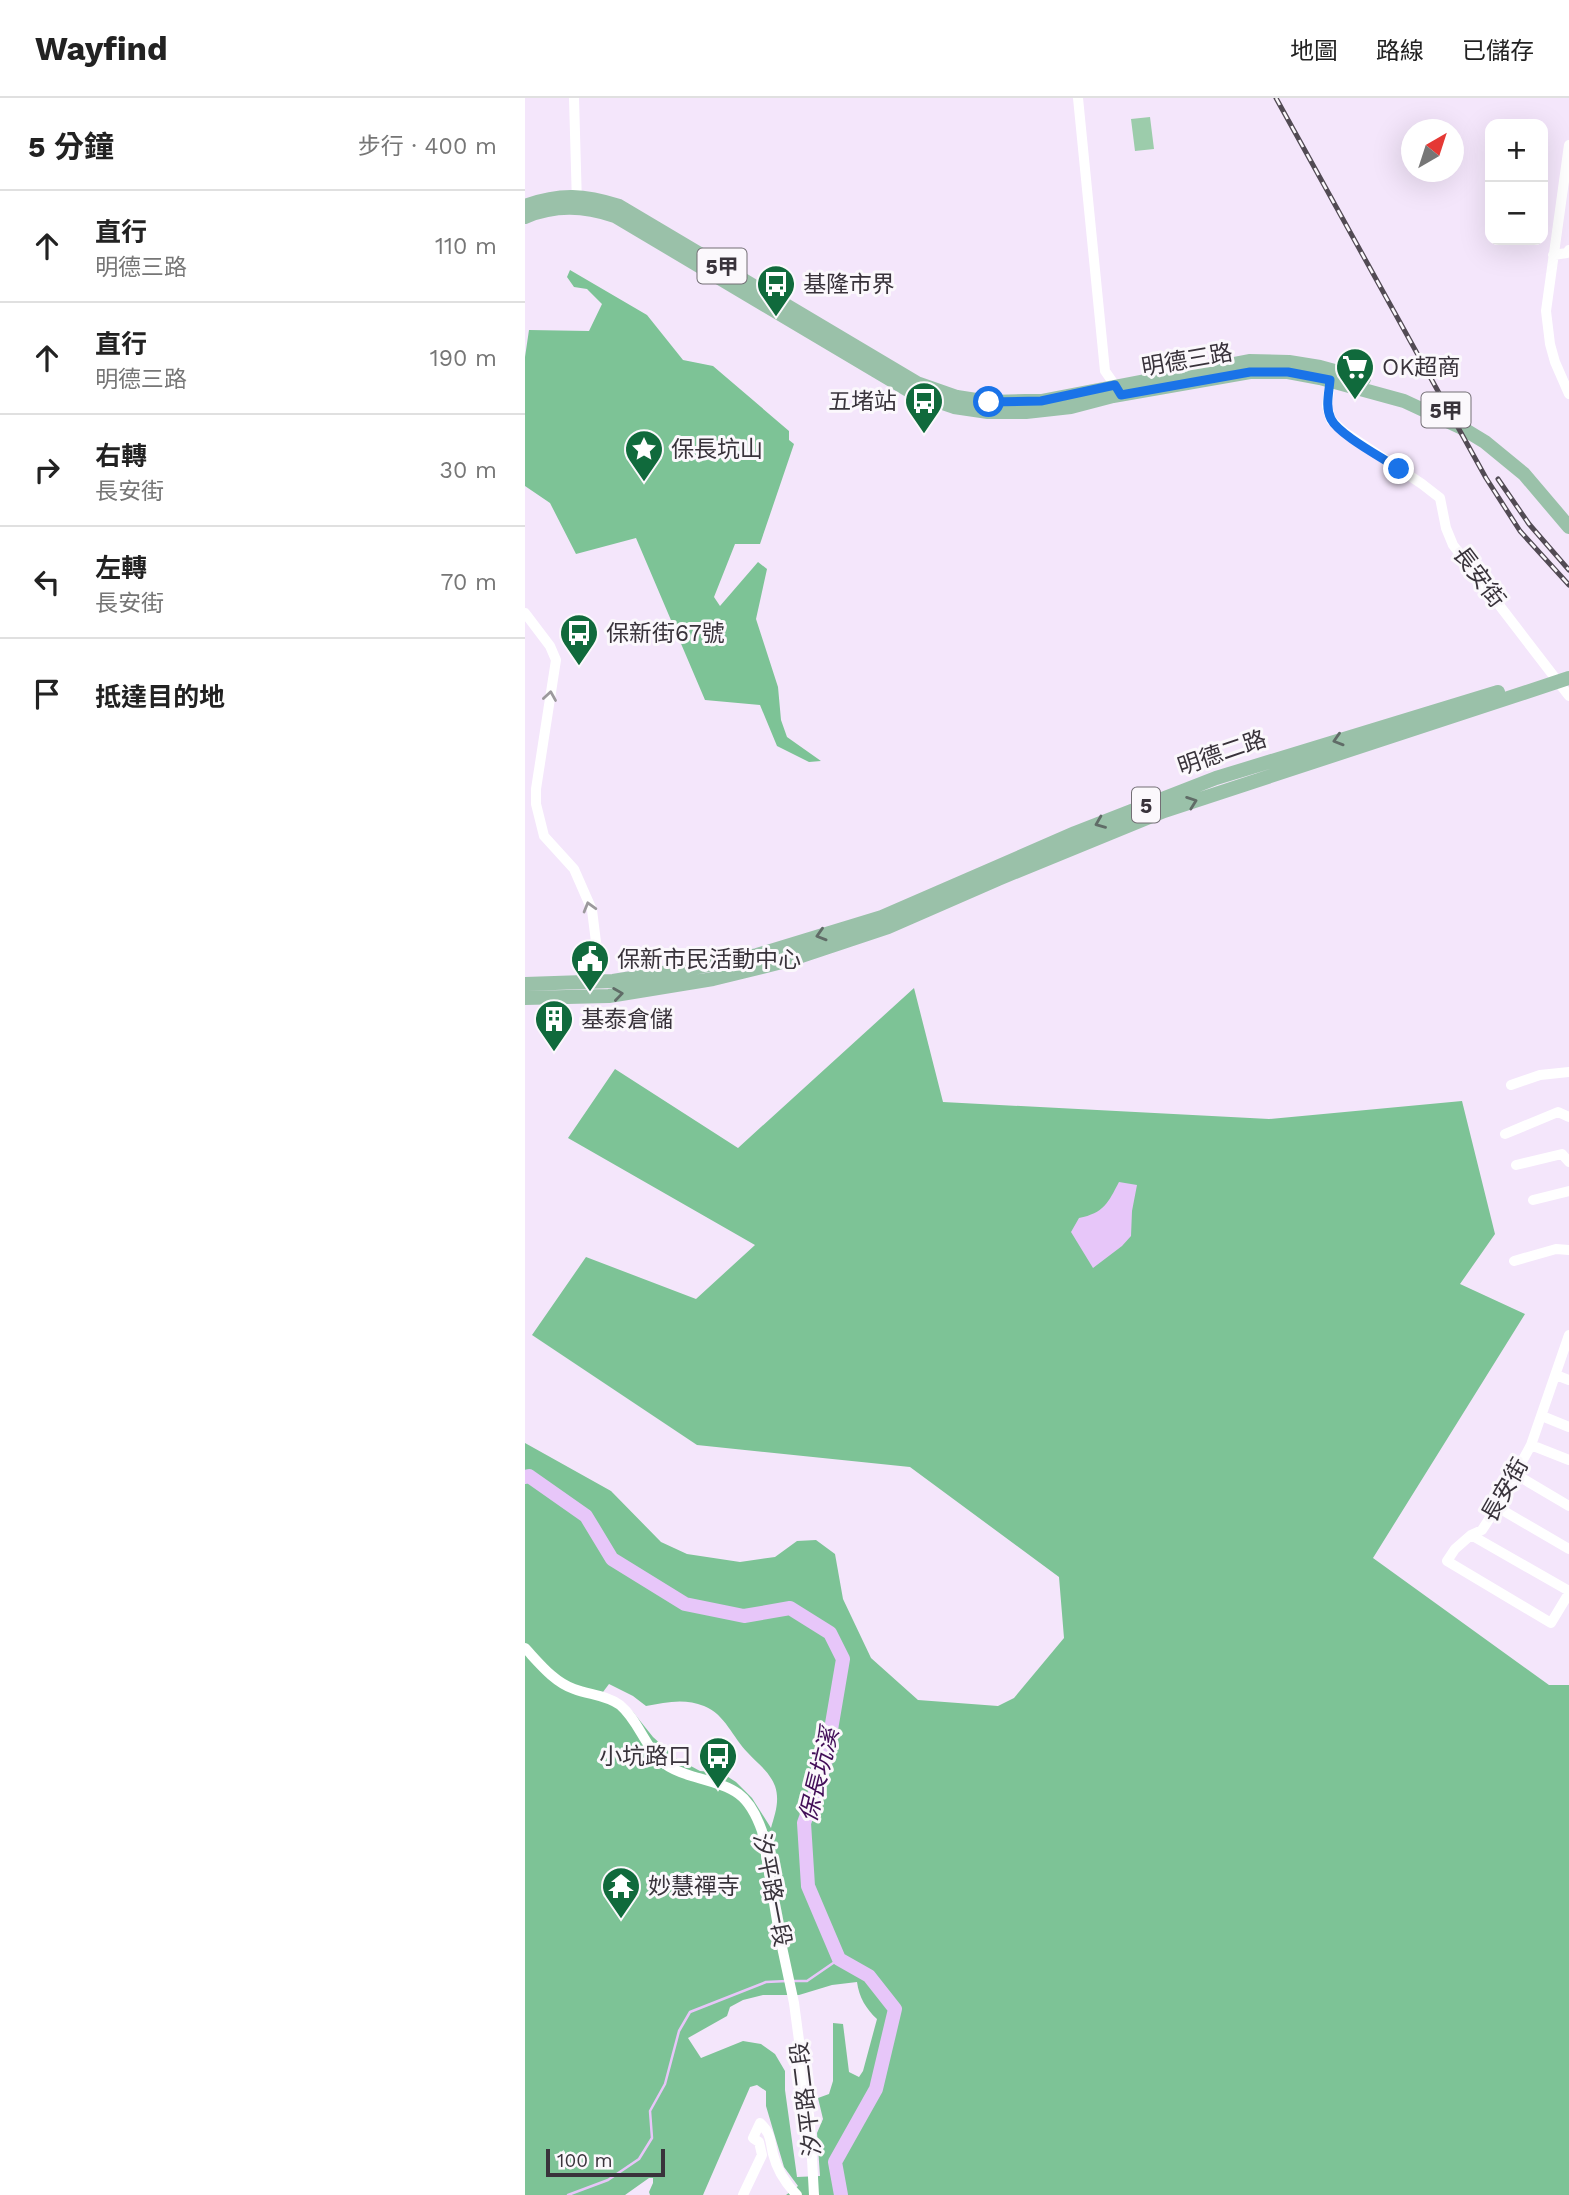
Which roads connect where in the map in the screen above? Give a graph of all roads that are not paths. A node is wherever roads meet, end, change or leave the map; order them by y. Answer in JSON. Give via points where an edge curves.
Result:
{"nodes":[{"id":1,"x":573,"y":98,"type":"edge"},
{"id":2,"x":1078,"y":98,"type":"edge"},
{"id":3,"x":1569,"y":145,"type":"edge"},
{"id":4,"x":577,"y":201,"type":"junction"},
{"id":5,"x":525,"y":206,"type":"edge"},
{"id":6,"x":525,"y":217,"type":"edge"},
{"id":7,"x":1569,"y":250,"type":"edge"},
{"id":8,"x":1553,"y":255,"type":"junction"},
{"id":9,"x":1105,"y":372,"type":"junction"},
{"id":10,"x":1332,"y":375,"type":"junction"},
{"id":11,"x":1118,"y":390,"type":"junction"},
{"id":12,"x":1569,"y":394,"type":"edge"},
{"id":13,"x":1093,"y":396,"type":"junction"},
{"id":14,"x":1527,"y":470,"type":"junction"},
{"id":15,"x":1569,"y":512,"type":"edge"},
{"id":16,"x":1569,"y":527,"type":"edge"},
{"id":17,"x":525,"y":613,"type":"edge"},
{"id":18,"x":1569,"y":668,"type":"edge"},
{"id":19,"x":1569,"y":678,"type":"edge"},
{"id":20,"x":1522,"y":689,"type":"junction"},
{"id":21,"x":1569,"y":696,"type":"edge"},
{"id":22,"x":783,"y":954,"type":"junction"},
{"id":23,"x":600,"y":974,"type":"dead end"},
{"id":24,"x":525,"y":984,"type":"edge"},
{"id":25,"x":525,"y":998,"type":"edge"},
{"id":26,"x":1569,"y":1072,"type":"edge"},
{"id":27,"x":1511,"y":1085,"type":"dead end"},
{"id":28,"x":1569,"y":1117,"type":"edge"},
{"id":29,"x":1505,"y":1134,"type":"dead end"},
{"id":30,"x":1569,"y":1162,"type":"edge"},
{"id":31,"x":1516,"y":1165,"type":"dead end"},
{"id":32,"x":1569,"y":1191,"type":"edge"},
{"id":33,"x":1533,"y":1200,"type":"dead end"},
{"id":34,"x":1568,"y":1253,"type":"edge"},
{"id":35,"x":1514,"y":1261,"type":"dead end"},
{"id":36,"x":1569,"y":1335,"type":"edge"},
{"id":37,"x":1556,"y":1375,"type":"junction"},
{"id":38,"x":1569,"y":1380,"type":"edge"},
{"id":39,"x":1542,"y":1416,"type":"junction"},
{"id":40,"x":1569,"y":1427,"type":"edge"},
{"id":41,"x":1531,"y":1445,"type":"junction"},
{"id":42,"x":1569,"y":1460,"type":"edge"},
{"id":43,"x":1515,"y":1474,"type":"junction"},
{"id":44,"x":1569,"y":1506,"type":"edge"},
{"id":45,"x":1497,"y":1507,"type":"junction"},
{"id":46,"x":1471,"y":1535,"type":"junction"},
{"id":47,"x":1569,"y":1549,"type":"edge"},
{"id":48,"x":1569,"y":1592,"type":"edge"},
{"id":49,"x":525,"y":1648,"type":"edge"},
{"id":50,"x":794,"y":2003,"type":"joint"},
{"id":51,"x":743,"y":2195,"type":"edge"},
{"id":52,"x":797,"y":2195,"type":"edge"},
{"id":53,"x":814,"y":2195,"type":"edge"}],
"edges":[{"from":1,"to":4,"type":"street"},
{"from":2,"to":9,"type":"street"},
{"from":3,"to":8,"type":"street"},
{"from":4,"to":5,"type":"main road","number":"5甲","via":[[539,201]]},
{"from":4,"to":6,"type":"main road","number":"5甲"},
{"from":4,"to":13,"type":"main road","name":"明德三路","number":"5甲","via":[[599,200],[631,212],[822,333],[917,383],[989,402]]},
{"from":7,"to":8,"type":"street"},
{"from":8,"to":12,"type":"street","via":[[1547,326]]},
{"from":9,"to":11,"type":"street"},
{"from":9,"to":13,"type":"street"},
{"from":10,"to":11,"type":"main road","name":"明德三路","number":"5甲","via":[[1289,362],[1249,361]]},
{"from":10,"to":14,"type":"main road","name":"明德三路","number":"5甲","via":[[1407,392],[1467,421],[1490,434]]},
{"from":10,"to":21,"type":"street","name":"長安街","via":[[1327,406],[1331,420],[1440,498],[1453,545]]},
{"from":11,"to":13,"type":"main road","name":"明德三路","number":"5甲"},
{"from":14,"to":15,"type":"main road","name":"明德三路","number":"5甲"},
{"from":14,"to":16,"type":"main road","name":"明德三路","number":"5甲"},
{"from":23,"to":17,"type":"street","one_way":true,"via":[[592,910],[585,891],[538,821],[536,789],[556,660]]},
{"from":18,"to":20,"type":"main road","name":"明德二路","number":"5"},
{"from":19,"to":20,"type":"main road","name":"明德二路","number":"5"},
{"from":20,"to":22,"type":"main road","name":"明德二路","number":"5","via":[[1164,811],[888,927]]},
{"from":22,"to":24,"type":"main road","number":"5","via":[[626,979]]},
{"from":25,"to":22,"type":"main road","number":"5","one_way":true,"via":[[610,996],[713,979]]},
{"from":26,"to":27,"type":"street"},
{"from":28,"to":29,"type":"street","via":[[1559,1112]]},
{"from":30,"to":31,"type":"street","via":[[1562,1154]]},
{"from":32,"to":33,"type":"street"},
{"from":34,"to":35,"type":"street","via":[[1556,1249]]},
{"from":36,"to":37,"type":"street"},
{"from":37,"to":38,"type":"street"},
{"from":37,"to":39,"type":"street"},
{"from":39,"to":40,"type":"street"},
{"from":39,"to":41,"type":"street"},
{"from":41,"to":42,"type":"street","name":"長安街"},
{"from":41,"to":43,"type":"street","name":"長安街"},
{"from":43,"to":44,"type":"street"},
{"from":43,"to":45,"type":"street","name":"長安街"},
{"from":45,"to":46,"type":"street","name":"長安街","via":[[1482,1530]]},
{"from":45,"to":47,"type":"street"},
{"from":46,"to":48,"type":"street"},
{"from":46,"to":48,"type":"street","name":"長安街","via":[[1447,1561],[1551,1623]]},
{"from":49,"to":50,"type":"street","name":"汐平路一段","via":[[560,1683],[619,1705],[665,1764],[740,1794],[756,1815]]},
{"from":50,"to":53,"type":"street","name":"汐平路二段"},
{"from":51,"to":52,"type":"street","via":[[762,2155],[753,2138],[760,2123],[771,2138],[787,2185]]}]}
